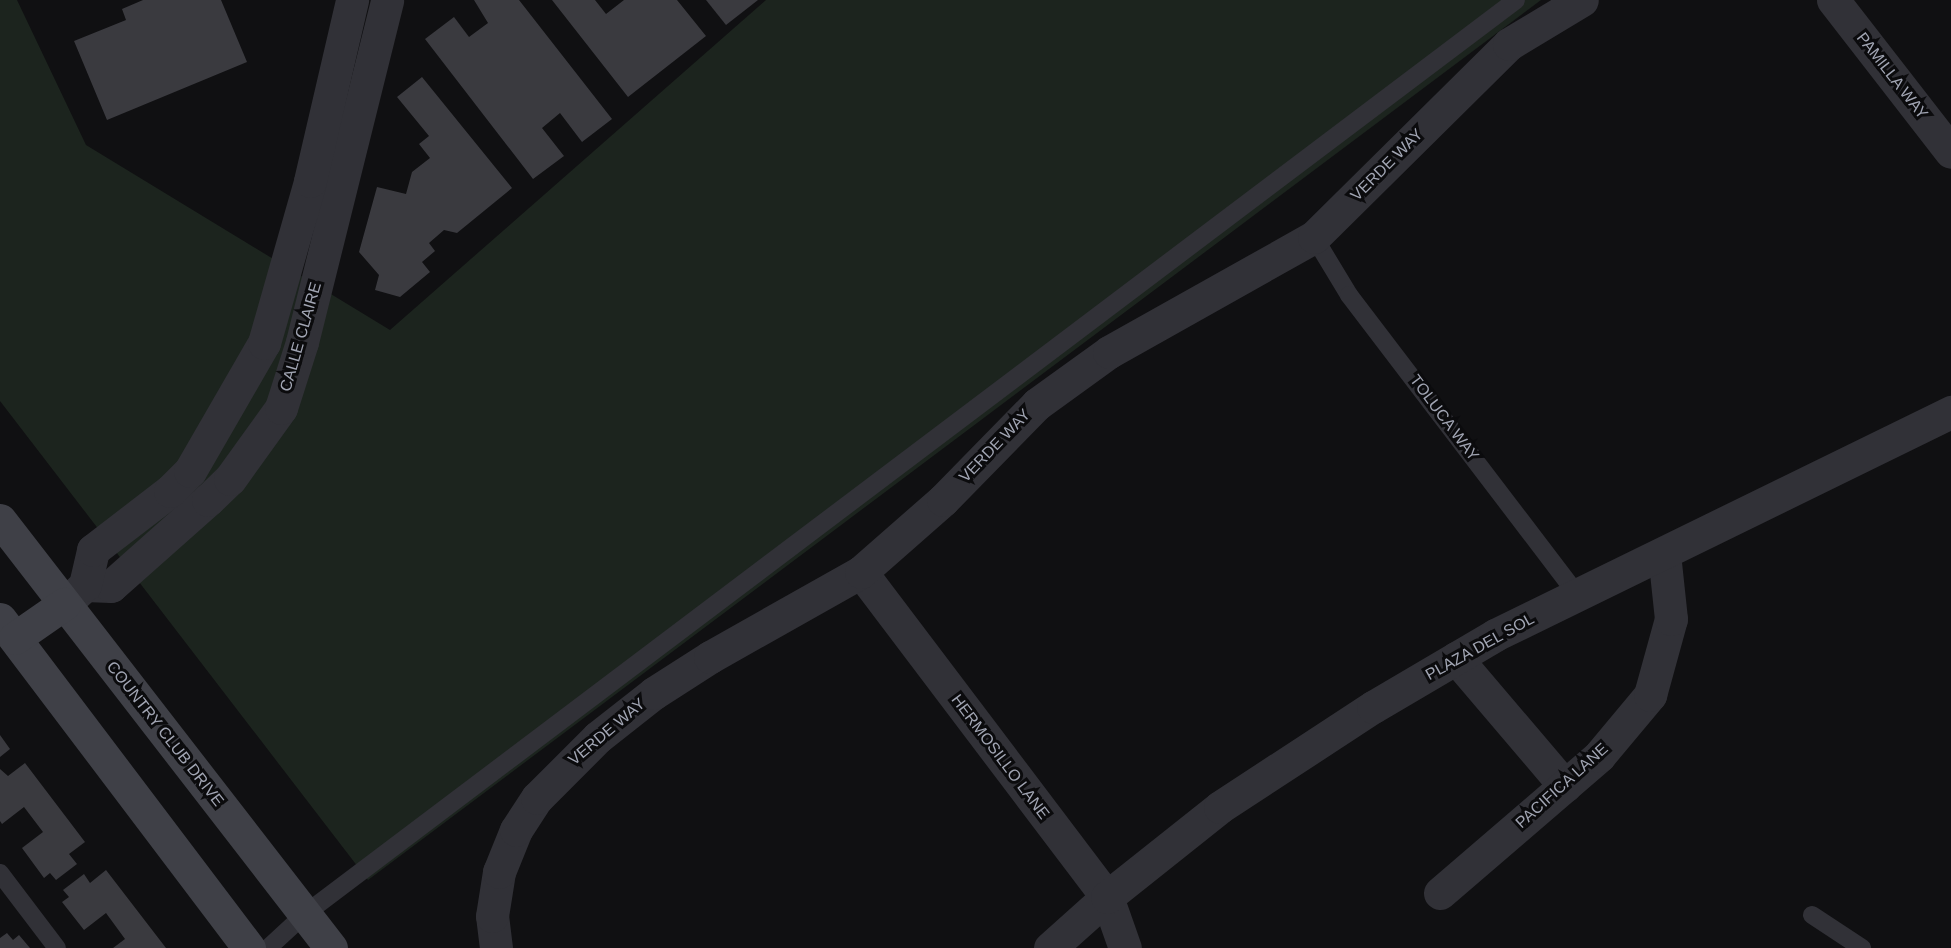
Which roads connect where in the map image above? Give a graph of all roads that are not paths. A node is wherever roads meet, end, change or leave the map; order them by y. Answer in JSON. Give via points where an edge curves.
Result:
{"nodes":[{"id":1,"x":387,"y":0,"type":"edge"},
{"id":2,"x":1516,"y":0,"type":"edge"},
{"id":3,"x":1582,"y":0,"type":"edge"},
{"id":4,"x":1833,"y":0,"type":"edge"},
{"id":5,"x":348,"y":12,"type":"edge"},
{"id":6,"x":378,"y":39,"type":"junction"},
{"id":7,"x":1951,"y":152,"type":"edge"},
{"id":8,"x":312,"y":171,"type":"junction"},
{"id":9,"x":342,"y":182,"type":"junction"},
{"id":10,"x":1314,"y":237,"type":"junction"},
{"id":11,"x":1951,"y":412,"type":"edge"},
{"id":12,"x":190,"y":471,"type":"junction"},
{"id":13,"x":208,"y":500,"type":"junction"},
{"id":14,"x":0,"y":520,"type":"edge"},
{"id":15,"x":128,"y":524,"type":"junction"},
{"id":16,"x":148,"y":554,"type":"junction"},
{"id":17,"x":1664,"y":554,"type":"junction"},
{"id":18,"x":861,"y":572,"type":"junction"},
{"id":19,"x":75,"y":594,"type":"junction"},
{"id":20,"x":1578,"y":596,"type":"junction"},
{"id":21,"x":5,"y":633,"type":"edge"},
{"id":22,"x":1456,"y":658,"type":"junction"},
{"id":23,"x":1565,"y":786,"type":"junction"},
{"id":24,"x":0,"y":873,"type":"edge"},
{"id":25,"x":1440,"y":894,"type":"dead end"},
{"id":26,"x":1107,"y":897,"type":"junction"},
{"id":27,"x":305,"y":914,"type":"junction"},
{"id":28,"x":1812,"y":915,"type":"dead end"},
{"id":29,"x":57,"y":948,"type":"edge"},
{"id":30,"x":249,"y":948,"type":"edge"},
{"id":31,"x":268,"y":948,"type":"edge"},
{"id":32,"x":331,"y":948,"type":"edge"},
{"id":33,"x":496,"y":948,"type":"edge"},
{"id":34,"x":1050,"y":948,"type":"edge"},
{"id":35,"x":1125,"y":948,"type":"edge"},
{"id":36,"x":1862,"y":948,"type":"edge"}],
"edges":[{"from":1,"to":6,"type":"street","name":"CALLE CLAIRE"},
{"from":2,"to":27,"type":"lane"},
{"from":3,"to":10,"type":"street","name":"VERDE WAY","via":[[1509,44]]},
{"from":4,"to":7,"type":"street","name":"PAMILLA WAY"},
{"from":5,"to":6,"type":"lane"},
{"from":5,"to":8,"type":"street","name":"CALLE CLAIRE"},
{"from":6,"to":9,"type":"street","name":"CALLE CLAIRE"},
{"from":8,"to":9,"type":"lane"},
{"from":8,"to":12,"type":"street","name":"CALLE CLAIRE","via":[[264,343]]},
{"from":9,"to":13,"type":"street","name":"CALLE CLAIRE","via":[[303,342],[281,408],[230,479]]},
{"from":10,"to":18,"type":"street","name":"VERDE WAY","via":[[1108,352],[1037,404],[943,500]]},
{"from":10,"to":20,"type":"lane","name":"TOLUCA WAY","via":[[1349,295]]},
{"from":11,"to":17,"type":"street","name":"PLAZA DEL SOL"},
{"from":12,"to":13,"type":"lane"},
{"from":12,"to":15,"type":"street","name":"CALLE CLAIRE"},
{"from":13,"to":16,"type":"street","name":"CALLE CLAIRE"},
{"from":14,"to":19,"type":"main road","name":"COUNTRY CLUB DRIVE"},
{"from":15,"to":16,"type":"lane"},
{"from":15,"to":19,"type":"street","name":"CALLE CLAIRE","via":[[93,550]]},
{"from":16,"to":19,"type":"street","name":"CALLE CLAIRE","via":[[111,586]]},
{"from":17,"to":20,"type":"street","name":"PLAZA DEL SOL","via":[[1610,576]]},
{"from":17,"to":23,"type":"street","name":"PACIFICA LANE","via":[[1671,619],[1650,695],[1599,756]]},
{"from":18,"to":26,"type":"street","name":"HERMOSILLO LANE"},
{"from":18,"to":33,"type":"street","name":"VERDE WAY","via":[[654,693],[571,761],[516,830],[499,872],[492,916]]},
{"from":19,"to":21,"type":"main road"},
{"from":19,"to":27,"type":"main road","name":"COUNTRY CLUB DRIVE"},
{"from":20,"to":22,"type":"street","name":"PLAZA DEL SOL"},
{"from":21,"to":30,"type":"main road"},
{"from":22,"to":23,"type":"street"},
{"from":22,"to":26,"type":"street","name":"PLAZA DEL SOL","via":[[1372,707],[1220,807]]},
{"from":23,"to":25,"type":"street","name":"PACIFICA LANE"},
{"from":24,"to":29,"type":"lane"},
{"from":26,"to":34,"type":"street","name":"PLAZA DEL SOL"},
{"from":26,"to":35,"type":"street","name":"HERMOSILLO LANE"},
{"from":27,"to":31,"type":"lane"},
{"from":27,"to":32,"type":"main road","name":"COUNTRY CLUB DRIVE"},
{"from":28,"to":36,"type":"lane"}]}
